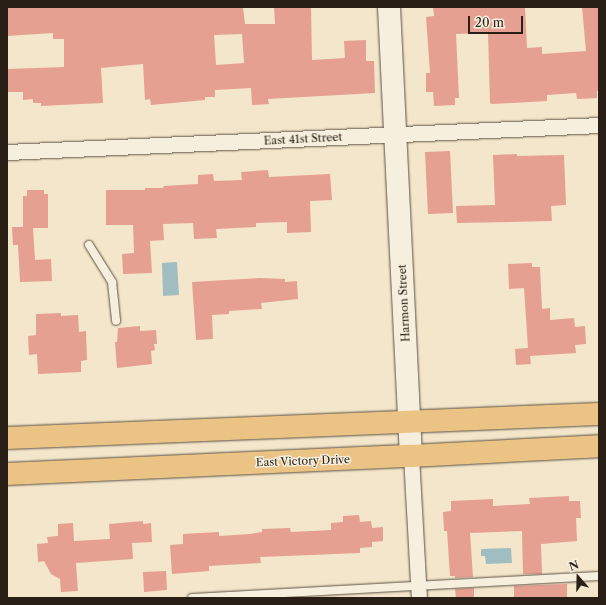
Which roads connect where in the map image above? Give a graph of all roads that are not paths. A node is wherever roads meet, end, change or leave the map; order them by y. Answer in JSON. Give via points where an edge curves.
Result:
{"nodes":[{"id":1,"x":389,"y":7,"type":"edge"},
{"id":2,"x":599,"y":125,"type":"edge"},
{"id":3,"x":396,"y":134,"type":"junction"},
{"id":4,"x":7,"y":152,"type":"edge"},
{"id":5,"x":89,"y":245,"type":"dead end"},
{"id":6,"x":116,"y":320,"type":"dead end"},
{"id":7,"x":599,"y":414,"type":"edge"},
{"id":8,"x":410,"y":421,"type":"junction"},
{"id":9,"x":7,"y":438,"type":"edge"},
{"id":10,"x":599,"y":446,"type":"edge"},
{"id":11,"x":412,"y":456,"type":"junction"},
{"id":12,"x":7,"y":474,"type":"edge"},
{"id":13,"x":599,"y":576,"type":"edge"},
{"id":14,"x":419,"y":592,"type":"edge"},
{"id":15,"x":192,"y":598,"type":"edge"}],
"edges":[{"from":1,"to":3,"type":"main road","name":"Harmon Street"},
{"from":2,"to":3,"type":"street","name":"East 41st Street"},
{"from":3,"to":4,"type":"street","name":"East 41st Street"},
{"from":3,"to":8,"type":"main road","name":"Harmon Street"},
{"from":5,"to":6,"type":"lane","via":[[112,282]]},
{"from":7,"to":8,"type":"main road"},
{"from":8,"to":9,"type":"main road"},
{"from":8,"to":11,"type":"main road","name":"Harmon Street"},
{"from":10,"to":11,"type":"main road","name":"East Victory Drive"},
{"from":11,"to":12,"type":"main road","name":"East Victory Drive"},
{"from":11,"to":14,"type":"street","name":"Harmon Street"},
{"from":13,"to":14,"type":"lane"},
{"from":14,"to":15,"type":"lane"}]}
